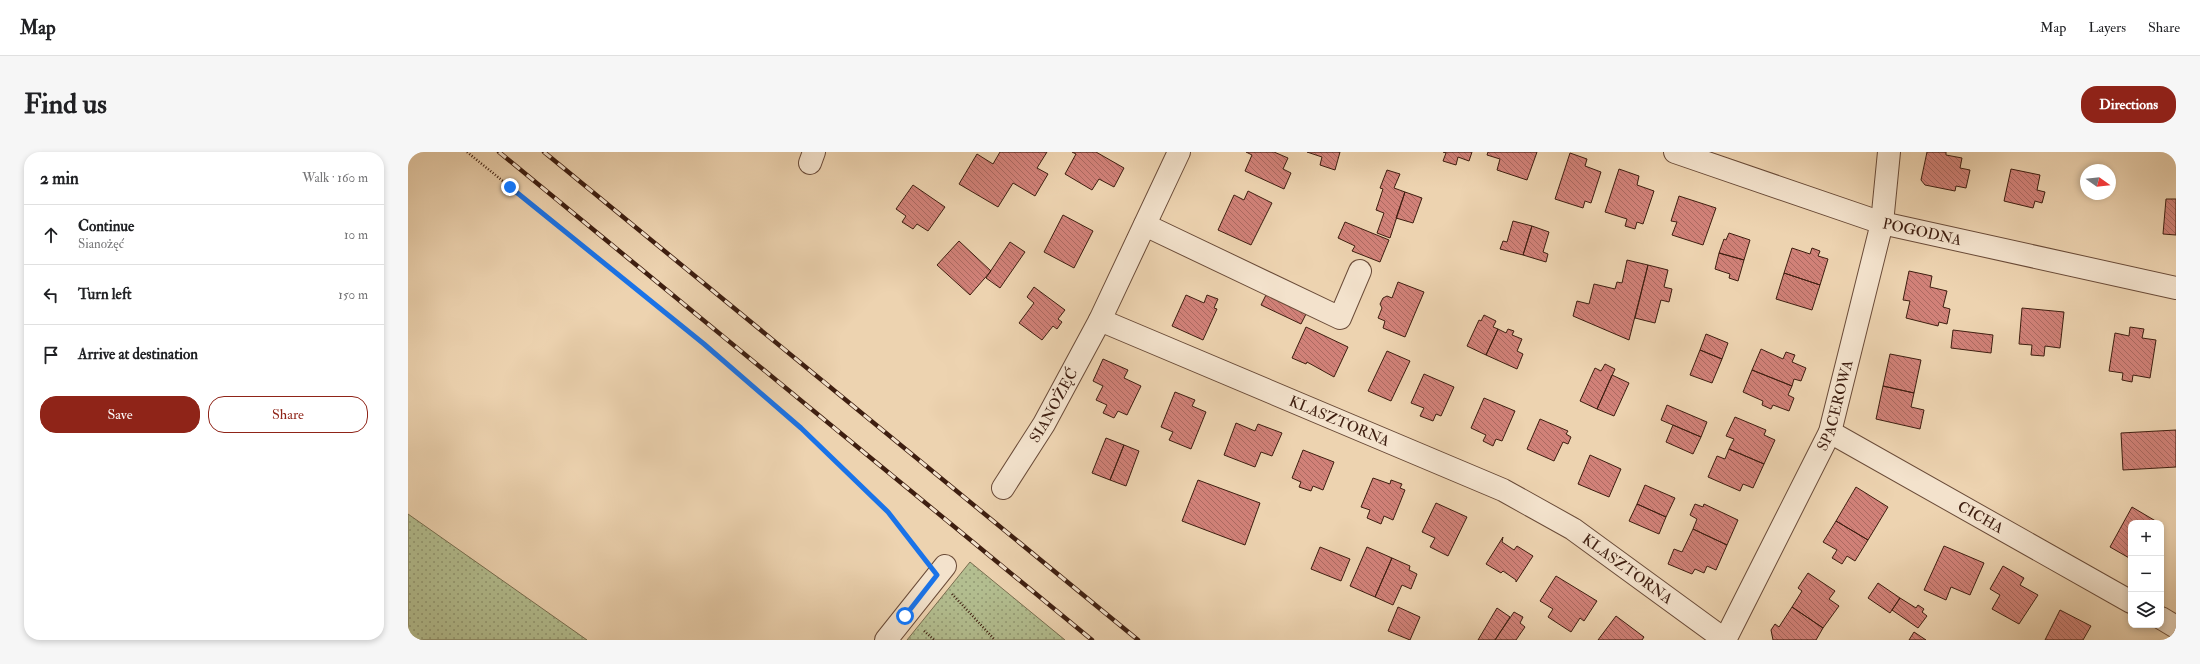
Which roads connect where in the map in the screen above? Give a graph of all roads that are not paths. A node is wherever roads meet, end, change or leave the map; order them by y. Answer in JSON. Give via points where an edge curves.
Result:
{"nodes":[{"id":1,"x":1179,"y":152,"type":"edge"},
{"id":2,"x":1675,"y":152,"type":"edge"},
{"id":3,"x":1889,"y":152,"type":"edge"},
{"id":4,"x":1882,"y":223,"type":"junction"},
{"id":5,"x":1144,"y":225,"type":"junction"},
{"id":6,"x":1360,"y":271,"type":"dead end"},
{"id":7,"x":2176,"y":288,"type":"edge"},
{"id":8,"x":1100,"y":320,"type":"junction"},
{"id":9,"x":1830,"y":432,"type":"junction"},
{"id":10,"x":1003,"y":488,"type":"dead end"},
{"id":11,"x":941,"y":571,"type":"road end"},
{"id":12,"x":2128,"y":600,"type":"edge"},
{"id":13,"x":2164,"y":620,"type":"edge"},
{"id":14,"x":2176,"y":627,"type":"edge"},
{"id":15,"x":886,"y":640,"type":"edge"},
{"id":16,"x":1725,"y":640,"type":"edge"}],
"edges":[{"from":1,"to":5,"type":"street"},
{"from":2,"to":4,"type":"street","name":"POGODNA"},
{"from":3,"to":4,"type":"street","name":"SPACEROWA"},
{"from":4,"to":7,"type":"street","name":"POGODNA"},
{"from":4,"to":9,"type":"street","name":"SPACEROWA"},
{"from":5,"to":6,"type":"street","via":[[1340,318]]},
{"from":5,"to":8,"type":"street"},
{"from":8,"to":10,"type":"street","name":"SIANOŻĘĆ","via":[[1044,424]]},
{"from":8,"to":16,"type":"street","name":"KLASZTORNA","via":[[1503,490],[1573,530]]},
{"from":9,"to":12,"type":"street","name":"CICHA"},
{"from":9,"to":16,"type":"street","name":"SPACEROWA"},
{"from":11,"to":15,"type":"street"},
{"from":13,"to":14,"type":"street"}]}
